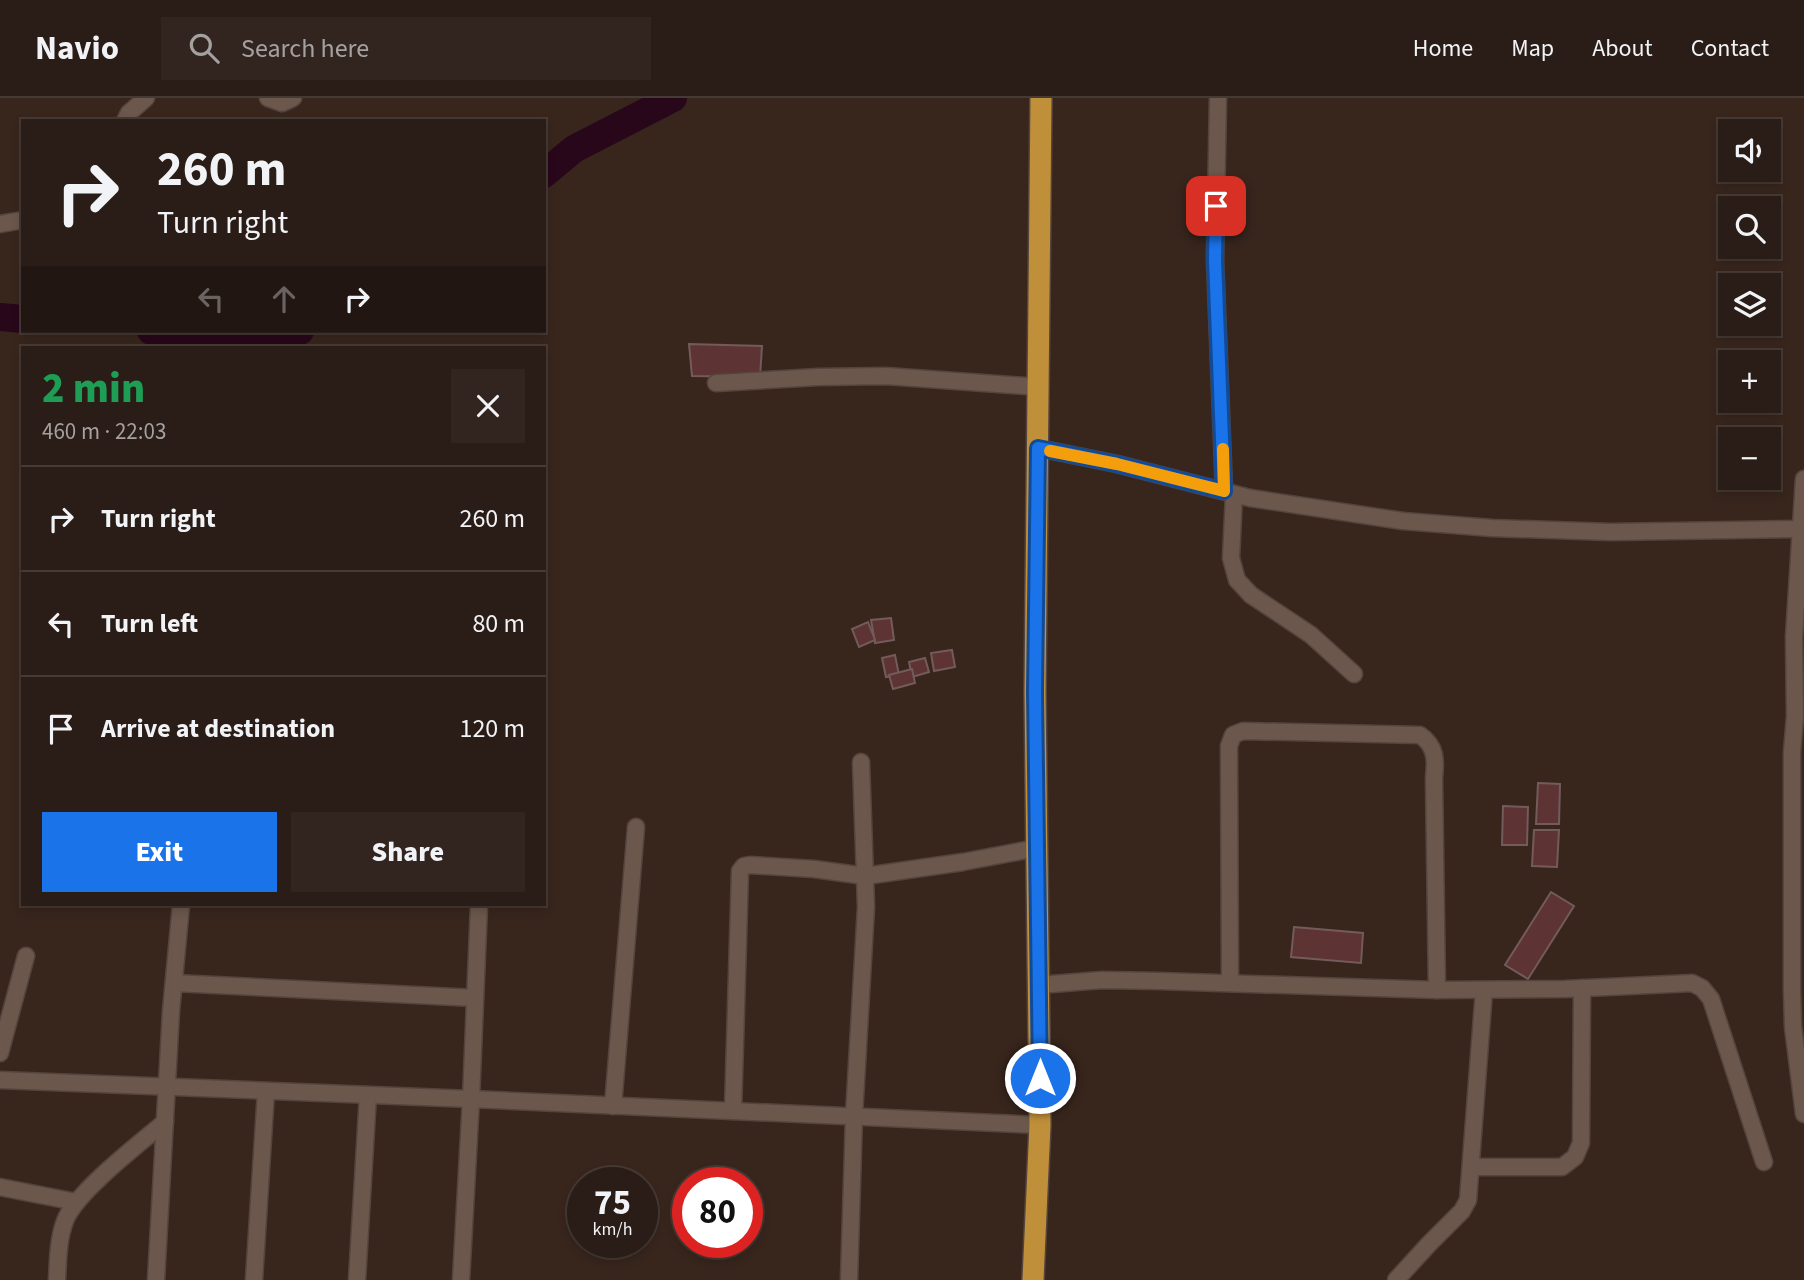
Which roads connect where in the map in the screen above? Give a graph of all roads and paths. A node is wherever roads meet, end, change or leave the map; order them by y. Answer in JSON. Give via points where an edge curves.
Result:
{"nodes":[{"id":1,"x":146,"y":98,"type":"edge"},
{"id":2,"x":268,"y":98,"type":"edge"},
{"id":3,"x":293,"y":98,"type":"edge"},
{"id":4,"x":1041,"y":98,"type":"edge"},
{"id":5,"x":1218,"y":98,"type":"edge"},
{"id":6,"x":126,"y":119,"type":"edge"},
{"id":7,"x":21,"y":220,"type":"edge"},
{"id":8,"x":0,"y":224,"type":"edge"},
{"id":9,"x":716,"y":383,"type":"dead end"},
{"id":10,"x":1039,"y":387,"type":"junction"},
{"id":11,"x":1038,"y":448,"type":"junction"},
{"id":12,"x":1804,"y":479,"type":"edge"},
{"id":13,"x":1229,"y":492,"type":"junction"},
{"id":14,"x":1801,"y":528,"type":"junction"},
{"id":15,"x":1801,"y":588,"type":"edge"},
{"id":16,"x":1354,"y":674,"type":"dead end"},
{"id":17,"x":1799,"y":681,"type":"edge"},
{"id":18,"x":861,"y":762,"type":"dead end"},
{"id":19,"x":1798,"y":783,"type":"edge"},
{"id":20,"x":636,"y":827,"type":"dead end"},
{"id":21,"x":1037,"y":848,"type":"junction"},
{"id":22,"x":865,"y":876,"type":"junction"},
{"id":23,"x":181,"y":906,"type":"edge"},
{"id":24,"x":479,"y":906,"type":"edge"},
{"id":25,"x":26,"y":956,"type":"dead end"},
{"id":26,"x":174,"y":983,"type":"junction"},
{"id":27,"x":1230,"y":983,"type":"junction"},
{"id":28,"x":1039,"y":985,"type":"junction"},
{"id":29,"x":1582,"y":988,"type":"junction"},
{"id":30,"x":1437,"y":990,"type":"junction"},
{"id":31,"x":1484,"y":990,"type":"junction"},
{"id":32,"x":475,"y":998,"type":"junction"},
{"id":33,"x":1799,"y":1027,"type":"edge"},
{"id":34,"x":0,"y":1053,"type":"edge"},
{"id":35,"x":0,"y":1080,"type":"edge"},
{"id":36,"x":166,"y":1087,"type":"junction"},
{"id":37,"x":265,"y":1091,"type":"junction"},
{"id":38,"x":368,"y":1095,"type":"junction"},
{"id":39,"x":471,"y":1099,"type":"junction"},
{"id":40,"x":613,"y":1106,"type":"junction"},
{"id":41,"x":733,"y":1111,"type":"junction"},
{"id":42,"x":1804,"y":1114,"type":"edge"},
{"id":43,"x":854,"y":1116,"type":"junction"},
{"id":44,"x":165,"y":1122,"type":"junction"},
{"id":45,"x":1040,"y":1125,"type":"junction"},
{"id":46,"x":1763,"y":1162,"type":"dead end"},
{"id":47,"x":1471,"y":1167,"type":"junction"},
{"id":48,"x":0,"y":1187,"type":"edge"},
{"id":49,"x":76,"y":1202,"type":"junction"},
{"id":50,"x":57,"y":1280,"type":"edge"},
{"id":51,"x":156,"y":1280,"type":"edge"},
{"id":52,"x":254,"y":1280,"type":"edge"},
{"id":53,"x":357,"y":1280,"type":"edge"},
{"id":54,"x":461,"y":1280,"type":"edge"},
{"id":55,"x":849,"y":1280,"type":"edge"},
{"id":56,"x":1033,"y":1280,"type":"edge"},
{"id":57,"x":1396,"y":1280,"type":"edge"}],
"edges":[{"from":1,"to":6,"type":"street"},
{"from":2,"to":3,"type":"street","via":[[282,103]]},
{"from":4,"to":10,"type":"highway"},
{"from":5,"to":13,"type":"street","via":[[1215,260]]},
{"from":7,"to":8,"type":"street"},
{"from":9,"to":10,"type":"street","via":[[886,376]]},
{"from":10,"to":11,"type":"highway"},
{"from":11,"to":13,"type":"street"},
{"from":11,"to":21,"type":"highway"},
{"from":12,"to":14,"type":"street"},
{"from":13,"to":14,"type":"street","via":[[1403,521],[1492,527],[1611,532]]},
{"from":13,"to":16,"type":"street","via":[[1231,558],[1237,580]]},
{"from":14,"to":15,"type":"street"},
{"from":15,"to":17,"type":"street","via":[[1794,637]]},
{"from":17,"to":19,"type":"street","via":[[1792,752]]},
{"from":18,"to":22,"type":"street"},
{"from":19,"to":33,"type":"street"},
{"from":20,"to":40,"type":"street"},
{"from":21,"to":22,"type":"street"},
{"from":21,"to":28,"type":"highway"},
{"from":22,"to":41,"type":"street","via":[[750,864],[740,871]]},
{"from":22,"to":43,"type":"street"},
{"from":23,"to":26,"type":"street"},
{"from":24,"to":32,"type":"street"},
{"from":25,"to":34,"type":"street"},
{"from":26,"to":32,"type":"street"},
{"from":26,"to":36,"type":"street"},
{"from":27,"to":28,"type":"street","via":[[1102,980]]},
{"from":27,"to":30,"type":"street"},
{"from":27,"to":30,"type":"street","via":[[1228,746],[1233,735],[1243,731],[1420,735],[1434,751],[1435,763]]},
{"from":28,"to":45,"type":"highway"},
{"from":29,"to":31,"type":"street"},
{"from":29,"to":46,"type":"street","via":[[1692,984],[1702,988],[1712,999],[1721,1024]]},
{"from":29,"to":47,"type":"street","via":[[1581,1143],[1575,1157],[1562,1167]]},
{"from":30,"to":31,"type":"street"},
{"from":31,"to":47,"type":"street"},
{"from":32,"to":39,"type":"street"},
{"from":33,"to":42,"type":"street"},
{"from":35,"to":36,"type":"street"},
{"from":36,"to":37,"type":"street"},
{"from":36,"to":44,"type":"street"},
{"from":37,"to":38,"type":"street"},
{"from":37,"to":52,"type":"street"},
{"from":38,"to":39,"type":"street"},
{"from":38,"to":53,"type":"street"},
{"from":39,"to":40,"type":"street"},
{"from":39,"to":54,"type":"street"},
{"from":40,"to":41,"type":"street"},
{"from":41,"to":43,"type":"street"},
{"from":43,"to":45,"type":"street"},
{"from":43,"to":55,"type":"street"},
{"from":44,"to":49,"type":"street"},
{"from":44,"to":51,"type":"street"},
{"from":45,"to":56,"type":"highway"},
{"from":47,"to":57,"type":"street","via":[[1468,1200],[1462,1211]]},
{"from":48,"to":49,"type":"street"},
{"from":49,"to":50,"type":"street","via":[[65,1220]]}]}
